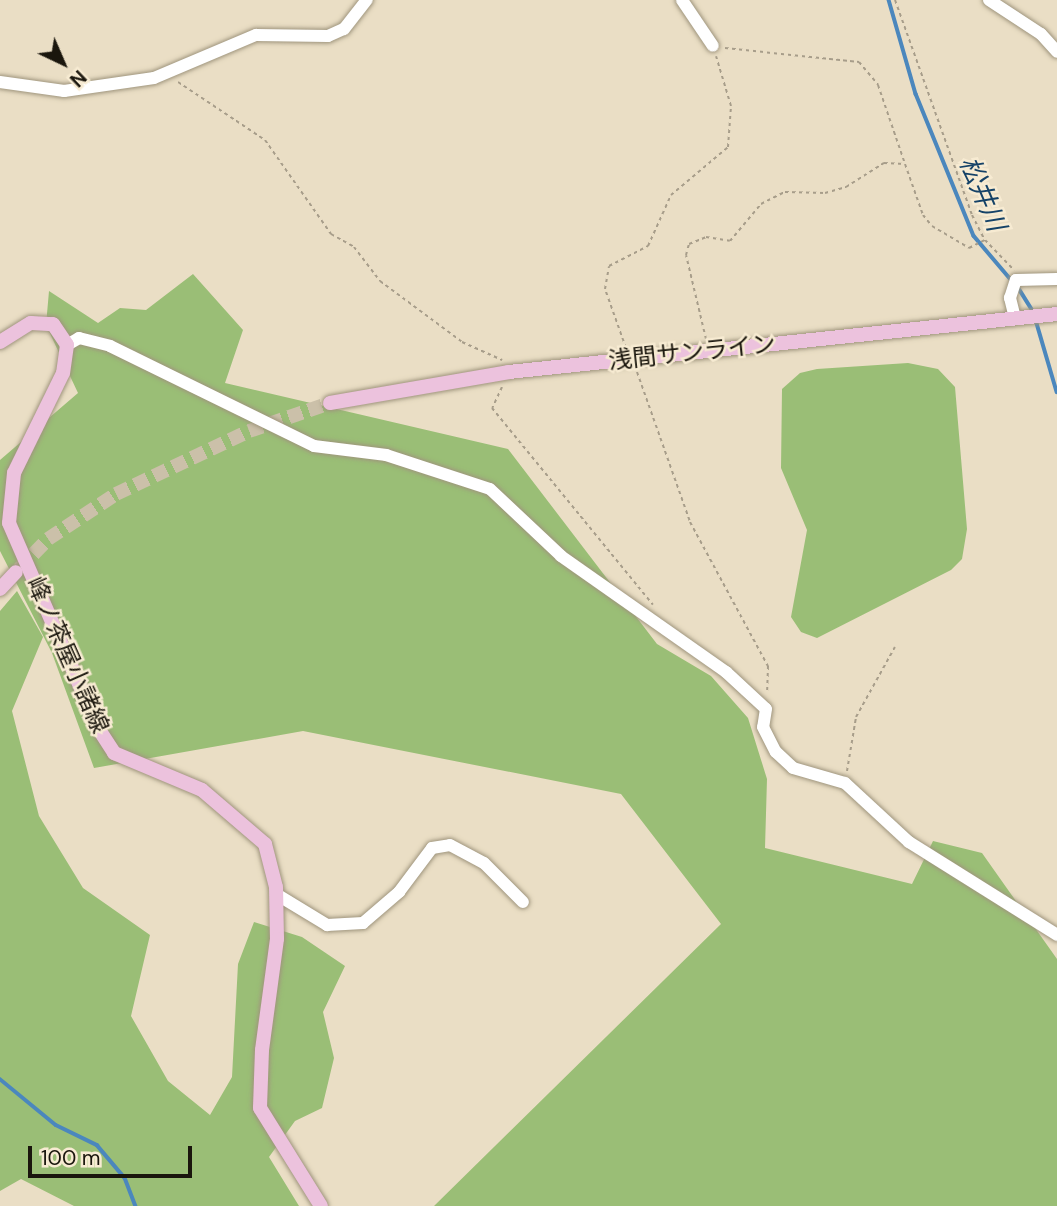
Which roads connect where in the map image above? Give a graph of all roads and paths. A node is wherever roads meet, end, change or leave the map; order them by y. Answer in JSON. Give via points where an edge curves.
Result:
{"nodes":[{"id":1,"x":367,"y":0,"type":"edge"},
{"id":2,"x":682,"y":0,"type":"edge"},
{"id":3,"x":895,"y":0,"type":"edge"},
{"id":4,"x":989,"y":0,"type":"edge"},
{"id":5,"x":713,"y":46,"type":"junction"},
{"id":6,"x":1057,"y":52,"type":"edge"},
{"id":7,"x":169,"y":75,"type":"junction"},
{"id":8,"x":0,"y":82,"type":"edge"},
{"id":9,"x":905,"y":164,"type":"junction"},
{"id":10,"x":985,"y":240,"type":"junction"},
{"id":11,"x":1022,"y":278,"type":"junction"},
{"id":12,"x":1057,"y":279,"type":"edge"},
{"id":13,"x":1057,"y":314,"type":"edge"},
{"id":14,"x":1015,"y":318,"type":"junction"},
{"id":15,"x":0,"y":342,"type":"edge"},
{"id":16,"x":67,"y":345,"type":"junction"},
{"id":17,"x":708,"y":350,"type":"junction"},
{"id":18,"x":633,"y":358,"type":"junction"},
{"id":19,"x":509,"y":372,"type":"junction"},
{"id":20,"x":330,"y":403,"type":"tunnel mouth"},
{"id":21,"x":5,"y":526,"type":"edge"},
{"id":22,"x":16,"y":572,"type":"tunnel mouth"},
{"id":23,"x":0,"y":589,"type":"edge"},
{"id":24,"x":658,"y":612,"type":"dead end"},
{"id":25,"x":895,"y":647,"type":"dead end"},
{"id":26,"x":766,"y":709,"type":"junction"},
{"id":27,"x":845,"y":783,"type":"junction"},
{"id":28,"x":276,"y":894,"type":"junction"},
{"id":29,"x":523,"y":902,"type":"dead end"},
{"id":30,"x":1057,"y":936,"type":"edge"},
{"id":31,"x":321,"y":1206,"type":"edge"}],
"edges":[{"from":1,"to":7,"type":"street","via":[[344,29],[328,36],[256,35]]},
{"from":2,"to":5,"type":"street"},
{"from":3,"to":10,"type":"path"},
{"from":4,"to":6,"type":"street","via":[[1041,34]]},
{"from":5,"to":9,"type":"path","via":[[767,57],[859,62],[878,85]]},
{"from":5,"to":18,"type":"path","via":[[731,106],[728,147],[722,158],[671,195],[648,246],[609,267],[605,289],[619,338]]},
{"from":7,"to":8,"type":"street","via":[[64,91]]},
{"from":7,"to":19,"type":"path","via":[[265,140],[331,234],[355,247],[380,281],[462,342],[500,358]]},
{"from":9,"to":10,"type":"path","via":[[923,215],[932,226],[969,248]]},
{"from":9,"to":17,"type":"path","via":[[884,163],[846,187],[825,193],[785,192],[761,204],[730,241],[706,237],[689,244],[686,255]]},
{"from":10,"to":11,"type":"path"},
{"from":11,"to":12,"type":"street"},
{"from":11,"to":14,"type":"street","via":[[1010,292]]},
{"from":13,"to":14,"type":"main road","name":"浅間サンライン"},
{"from":14,"to":17,"type":"main road","name":"浅間サンライン"},
{"from":15,"to":16,"type":"main road","via":[[31,323],[53,324]]},
{"from":16,"to":21,"type":"main road","name":"峰ノ茶屋小諸線","via":[[63,373],[14,473]]},
{"from":16,"to":26,"type":"street","via":[[79,338],[110,346],[314,446],[386,455],[490,489],[561,556],[681,646],[726,673]]},
{"from":17,"to":18,"type":"main road","name":"浅間サンライン"},
{"from":18,"to":19,"type":"main road","name":"浅間サンライン"},
{"from":18,"to":26,"type":"path","via":[[690,522],[768,666]]},
{"from":19,"to":20,"type":"main road","name":"浅間サンライン"},
{"from":19,"to":24,"type":"path","via":[[492,408],[576,514],[619,556]]},
{"from":21,"to":28,"type":"main road","name":"峰ノ茶屋小諸線","via":[[98,728],[114,753],[202,790],[236,814],[265,844]]},
{"from":22,"to":23,"type":"main road"},
{"from":25,"to":27,"type":"path","via":[[856,717]]},
{"from":26,"to":27,"type":"street","via":[[763,727],[793,768]]},
{"from":27,"to":30,"type":"street","via":[[909,842]]},
{"from":28,"to":29,"type":"street","via":[[327,925],[363,923],[400,892],[432,848],[450,845],[484,863]]},
{"from":28,"to":31,"type":"main road","name":"峰ノ茶屋小諸線","via":[[260,1108]]}]}
